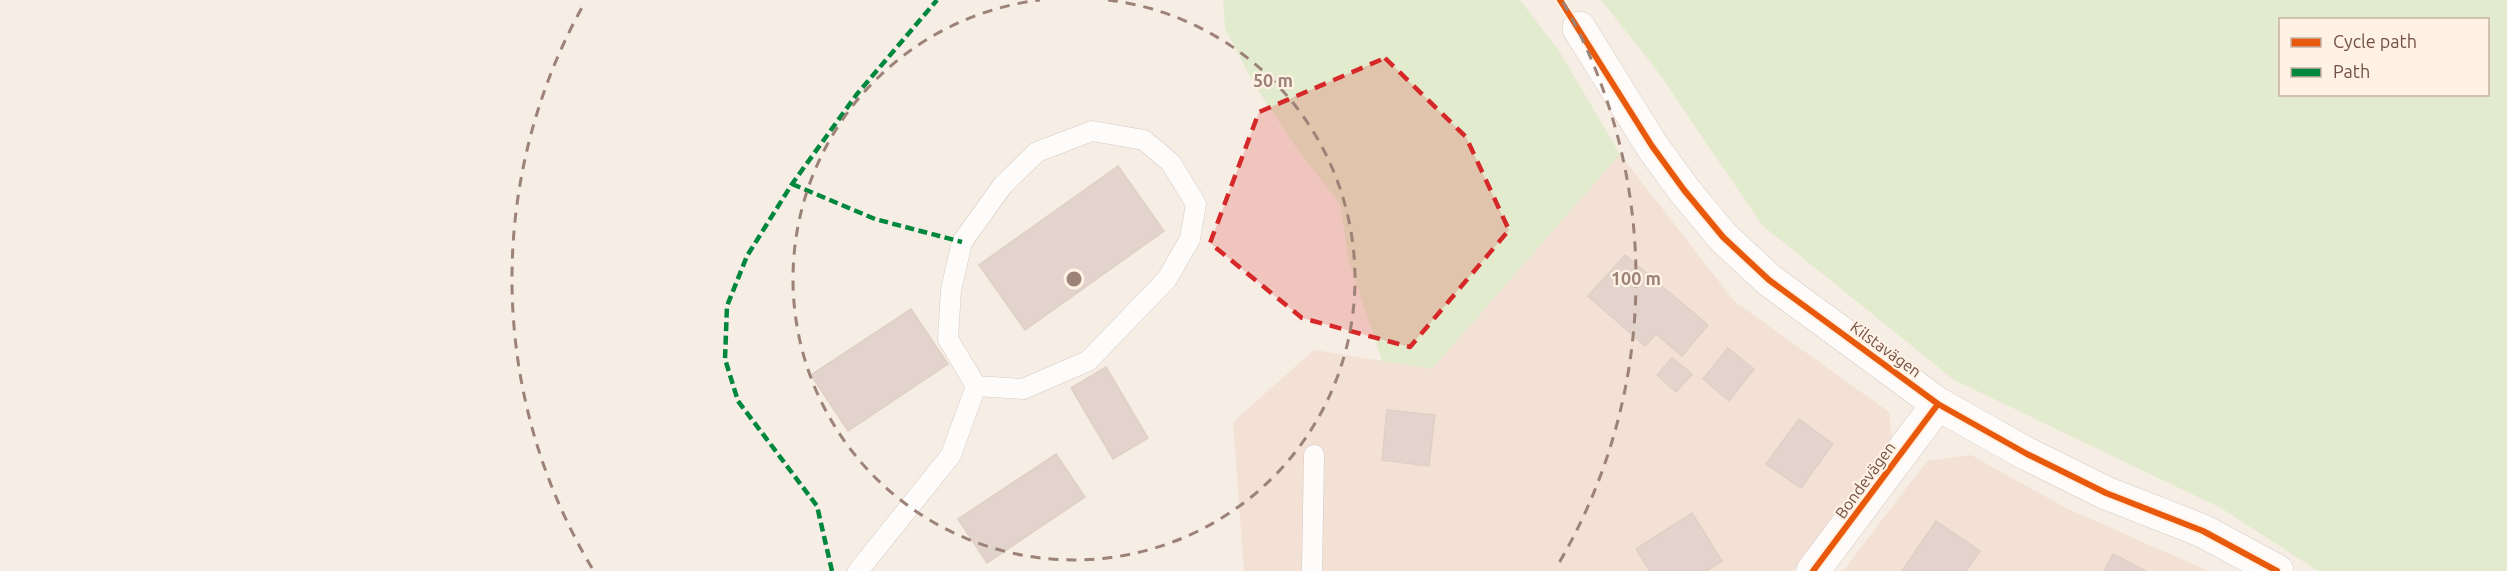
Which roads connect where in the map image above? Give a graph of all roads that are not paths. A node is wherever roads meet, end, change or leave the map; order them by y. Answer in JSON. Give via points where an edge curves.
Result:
{"nodes":[{"id":1,"x":1579,"y":28,"type":"dead end"},
{"id":2,"x":976,"y":386,"type":"junction"},
{"id":3,"x":1938,"y":404,"type":"junction"},
{"id":4,"x":1314,"y":455,"type":"dead end"},
{"id":5,"x":2275,"y":570,"type":"edge"},
{"id":6,"x":858,"y":571,"type":"edge"},
{"id":7,"x":1312,"y":571,"type":"edge"},
{"id":8,"x":1813,"y":571,"type":"edge"}],
"edges":[{"from":1,"to":3,"type":"street","name":"Kilstavägen","via":[[1652,146],[1723,237],[1769,280]]},
{"from":2,"to":2,"type":"lane","via":[[1023,389],[1088,361],[1167,279],[1190,239],[1196,204],[1171,163],[1144,140],[1092,131],[1037,152],[1003,185],[962,242],[951,290],[948,339]]},
{"from":2,"to":6,"type":"lane","via":[[951,455]]},
{"from":3,"to":5,"type":"street","name":"Kilstavägen","via":[[2106,493],[2203,531]]},
{"from":3,"to":8,"type":"street","name":"Bondevägen"},
{"from":4,"to":7,"type":"lane"}]}
